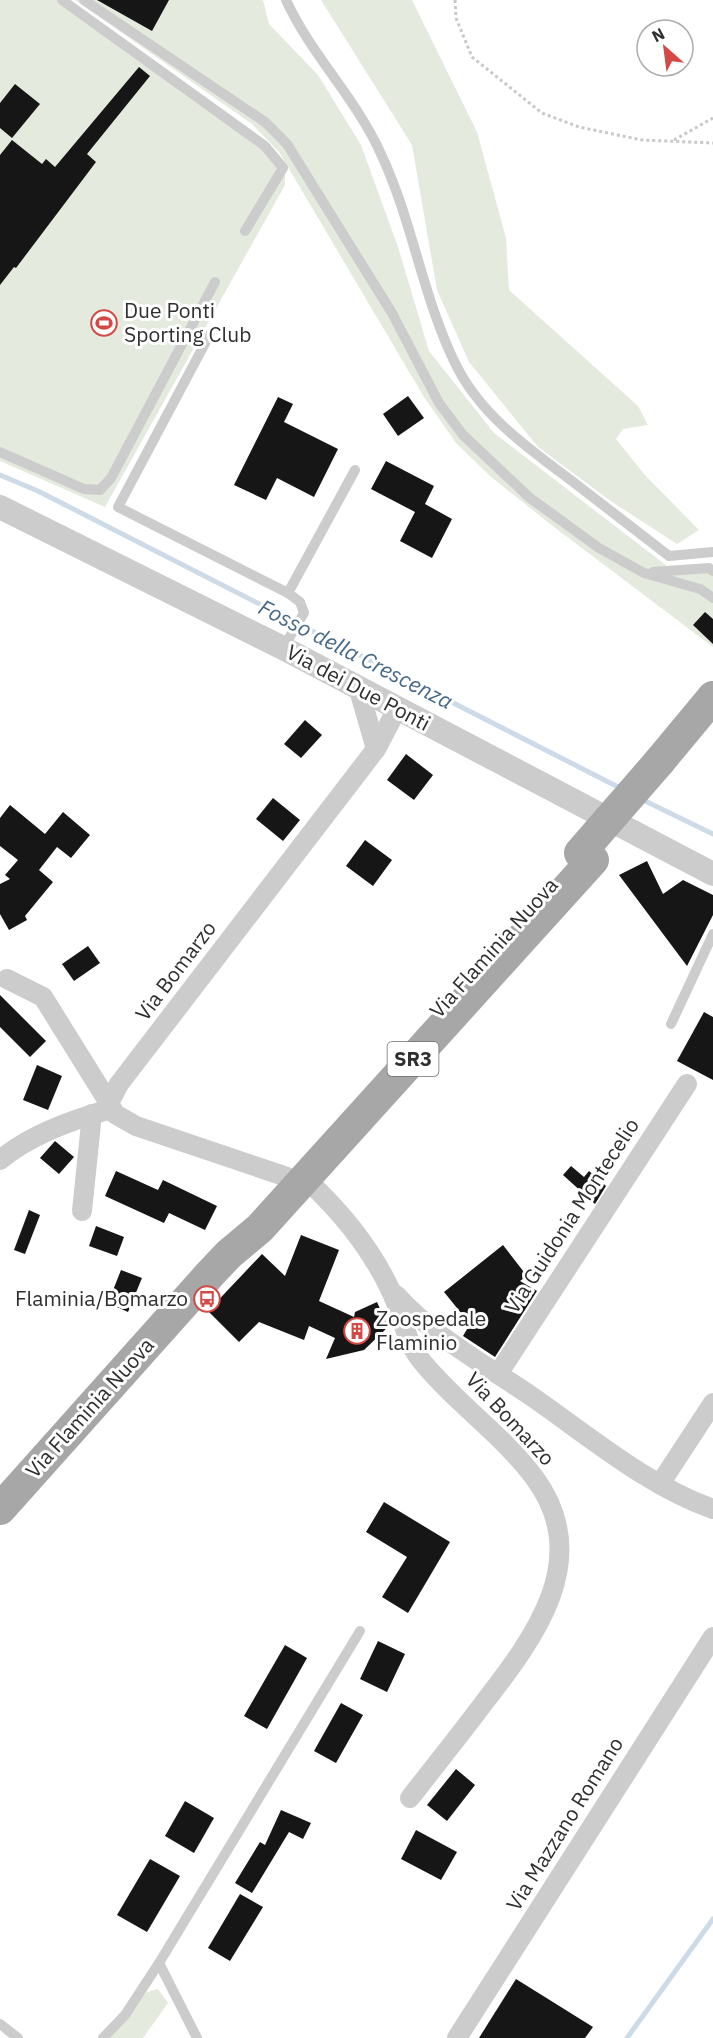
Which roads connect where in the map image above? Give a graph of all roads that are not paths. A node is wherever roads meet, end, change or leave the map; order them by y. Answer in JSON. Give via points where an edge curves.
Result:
{"nodes":[{"id":1,"x":62,"y":0,"type":"edge"},
{"id":2,"x":84,"y":0,"type":"edge"},
{"id":3,"x":286,"y":0,"type":"edge"},
{"id":4,"x":245,"y":231,"type":"dead end"},
{"id":5,"x":214,"y":282,"type":"dead end"},
{"id":6,"x":210,"y":334,"type":"dead end"},
{"id":7,"x":0,"y":452,"type":"edge"},
{"id":8,"x":355,"y":470,"type":"dead end"},
{"id":9,"x":0,"y":507,"type":"edge"},
{"id":10,"x":713,"y":552,"type":"edge"},
{"id":11,"x":713,"y":571,"type":"edge"},
{"id":12,"x":644,"y":573,"type":"junction"},
{"id":13,"x":288,"y":593,"type":"junction"},
{"id":14,"x":713,"y":598,"type":"edge"},
{"id":15,"x":287,"y":642,"type":"junction"},
{"id":16,"x":359,"y":690,"type":"junction"},
{"id":17,"x":713,"y":697,"type":"edge"},
{"id":18,"x":397,"y":709,"type":"junction"},
{"id":19,"x":713,"y":723,"type":"edge"},
{"id":20,"x":376,"y":749,"type":"junction"},
{"id":21,"x":666,"y":766,"type":"junction"},
{"id":22,"x":713,"y":874,"type":"edge"},
{"id":23,"x":713,"y":934,"type":"edge"},
{"id":24,"x":7,"y":979,"type":"dead end"},
{"id":25,"x":671,"y":1024,"type":"dead end"},
{"id":26,"x":687,"y":1084,"type":"dead end"},
{"id":27,"x":110,"y":1106,"type":"junction"},
{"id":28,"x":92,"y":1114,"type":"junction"},
{"id":29,"x":0,"y":1160,"type":"edge"},
{"id":30,"x":296,"y":1178,"type":"junction"},
{"id":31,"x":82,"y":1211,"type":"dead end"},
{"id":32,"x":392,"y":1291,"type":"junction"},
{"id":33,"x":498,"y":1374,"type":"junction"},
{"id":34,"x":713,"y":1403,"type":"edge"},
{"id":35,"x":660,"y":1484,"type":"junction"},
{"id":36,"x":0,"y":1509,"type":"edge"},
{"id":37,"x":713,"y":1509,"type":"edge"},
{"id":38,"x":360,"y":1631,"type":"dead end"},
{"id":39,"x":713,"y":1636,"type":"edge"},
{"id":40,"x":410,"y":1798,"type":"dead end"},
{"id":41,"x":159,"y":1963,"type":"junction"},
{"id":42,"x":0,"y":2024,"type":"edge"},
{"id":43,"x":18,"y":2038,"type":"edge"},
{"id":44,"x":104,"y":2038,"type":"edge"},
{"id":45,"x":197,"y":2038,"type":"edge"},
{"id":46,"x":457,"y":2038,"type":"edge"}],
"edges":[{"from":1,"to":4,"type":"lane","via":[[265,146],[283,168]]},
{"from":2,"to":12,"type":"lane","via":[[256,116],[287,144],[392,314],[439,403],[463,435],[530,498],[600,548]]},
{"from":3,"to":10,"type":"lane","via":[[295,20],[354,102],[381,153],[408,220],[439,324],[470,389],[494,418],[669,556]]},
{"from":5,"to":7,"type":"lane","via":[[111,478],[100,490],[84,489]]},
{"from":6,"to":13,"type":"lane","via":[[118,507]]},
{"from":8,"to":13,"type":"lane"},
{"from":9,"to":15,"type":"street","name":"Via dei Due Ponti"},
{"from":11,"to":12,"type":"lane","via":[[709,568]]},
{"from":12,"to":14,"type":"lane","via":[[700,589]]},
{"from":13,"to":15,"type":"lane","via":[[300,602],[304,613]]},
{"from":15,"to":16,"type":"street","name":"Via dei Due Ponti"},
{"from":16,"to":18,"type":"street","name":"Via dei Due Ponti"},
{"from":16,"to":20,"type":"street"},
{"from":17,"to":21,"type":"main road","name":"Via Flaminia Nuova","number":"SR3"},
{"from":18,"to":20,"type":"street","name":"Via Bomarzo"},
{"from":18,"to":22,"type":"street","name":"Via dei Due Ponti"},
{"from":19,"to":21,"type":"main road","name":"Via Flaminia Nuova","number":"SR3"},
{"from":20,"to":27,"type":"street","name":"Via Bomarzo","via":[[119,1084]]},
{"from":21,"to":30,"type":"main road","name":"Via Flaminia Nuova","number":"SR3","bridge":true},
{"from":23,"to":25,"type":"lane"},
{"from":24,"to":27,"type":"street","via":[[43,998]]},
{"from":26,"to":33,"type":"street","name":"Via Guidonia Montecelio"},
{"from":27,"to":28,"type":"street"},
{"from":27,"to":30,"type":"street","name":"Via Bomarzo","via":[[136,1126]]},
{"from":28,"to":29,"type":"street","via":[[15,1147]]},
{"from":28,"to":31,"type":"street"},
{"from":30,"to":32,"type":"street","name":"Via Bomarzo","via":[[353,1226]]},
{"from":30,"to":36,"type":"main road","name":"Via Flaminia Nuova","number":"SR3","via":[[242,1231],[229,1254]]},
{"from":32,"to":33,"type":"street","name":"Via Bomarzo","via":[[431,1329]]},
{"from":32,"to":40,"type":"street","name":"Via Bomarzo","via":[[406,1334],[421,1360],[534,1477],[552,1510],[560,1545],[554,1587],[542,1621]]},
{"from":33,"to":35,"type":"street","name":"Via Bomarzo"},
{"from":34,"to":35,"type":"street"},
{"from":35,"to":37,"type":"street","name":"Via Bomarzo"},
{"from":38,"to":41,"type":"lane"},
{"from":39,"to":46,"type":"street","name":"Via Mazzano Romano"},
{"from":41,"to":44,"type":"lane"},
{"from":41,"to":45,"type":"lane"},
{"from":42,"to":43,"type":"lane"}]}
